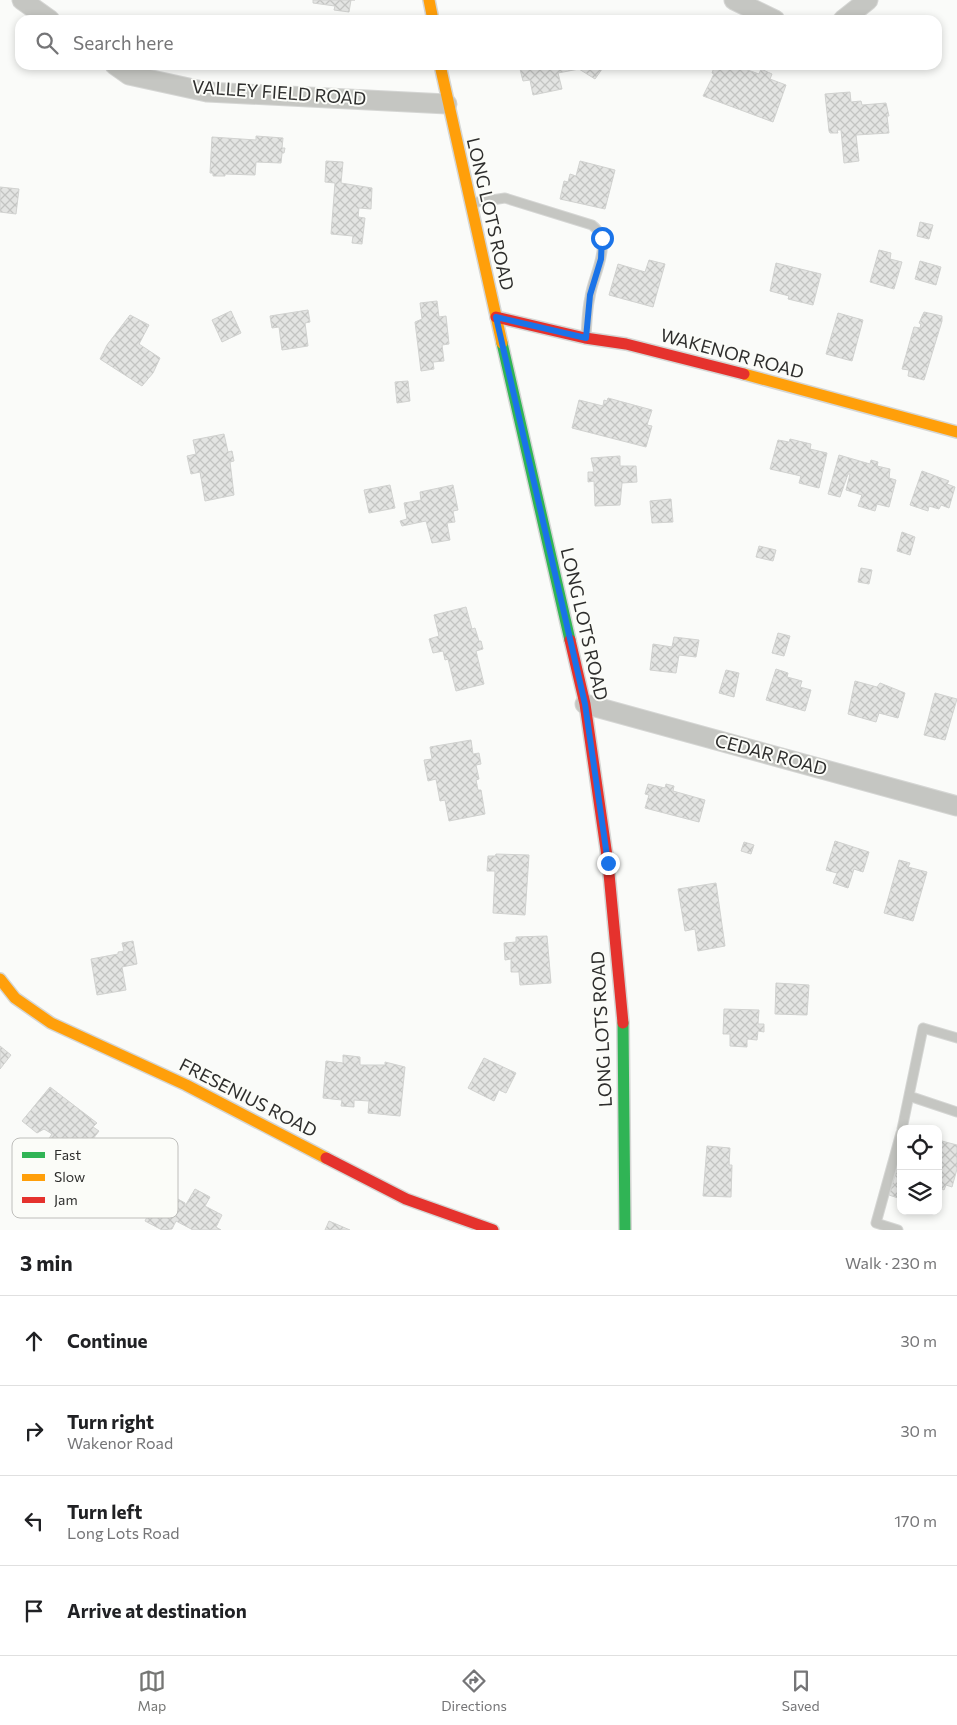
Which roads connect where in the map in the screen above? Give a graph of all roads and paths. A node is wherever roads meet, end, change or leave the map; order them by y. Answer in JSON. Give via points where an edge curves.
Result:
{"nodes":[{"id":1,"x":22,"y":0,"type":"edge"},
{"id":2,"x":429,"y":0,"type":"edge"},
{"id":3,"x":734,"y":0,"type":"edge"},
{"id":4,"x":868,"y":0,"type":"edge"},
{"id":5,"x":43,"y":15,"type":"edge"},
{"id":6,"x":432,"y":15,"type":"edge"},
{"id":7,"x":765,"y":15,"type":"edge"},
{"id":8,"x":848,"y":15,"type":"edge"},
{"id":9,"x":122,"y":70,"type":"edge"},
{"id":10,"x":441,"y":70,"type":"edge"},
{"id":11,"x":447,"y":104,"type":"junction"},
{"id":12,"x":470,"y":203,"type":"junction"},
{"id":13,"x":496,"y":317,"type":"junction"},
{"id":14,"x":586,"y":338,"type":"junction"},
{"id":15,"x":957,"y":432,"type":"edge"},
{"id":16,"x":585,"y":704,"type":"junction"},
{"id":17,"x":957,"y":806,"type":"edge"},
{"id":18,"x":0,"y":979,"type":"edge"},
{"id":19,"x":957,"y":1038,"type":"edge"},
{"id":20,"x":909,"y":1096,"type":"junction"},
{"id":21,"x":957,"y":1112,"type":"edge"},
{"id":22,"x":903,"y":1125,"type":"edge"},
{"id":23,"x":897,"y":1147,"type":"edge"},
{"id":24,"x":493,"y":1230,"type":"edge"},
{"id":25,"x":625,"y":1230,"type":"edge"},
{"id":26,"x":898,"y":1230,"type":"edge"}],
"edges":[{"from":1,"to":5,"type":"street"},
{"from":2,"to":6,"type":"main road"},
{"from":3,"to":7,"type":"street"},
{"from":4,"to":8,"type":"street"},
{"from":9,"to":11,"type":"street","name":"VALLEY FIELD ROAD","via":[[129,75],[207,92]]},
{"from":10,"to":11,"type":"main road","name":"LONG LOTS ROAD"},
{"from":11,"to":12,"type":"main road","name":"LONG LOTS ROAD"},
{"from":12,"to":13,"type":"main road","name":"LONG LOTS ROAD"},
{"from":12,"to":14,"type":"lane","via":[[505,198],[592,224],[599,230],[601,259],[590,295]]},
{"from":13,"to":14,"type":"main road","name":"WAKENOR ROAD"},
{"from":13,"to":16,"type":"main road","name":"LONG LOTS ROAD"},
{"from":14,"to":15,"type":"main road","name":"WAKENOR ROAD","via":[[676,356]]},
{"from":16,"to":17,"type":"street","name":"CEDAR ROAD"},
{"from":16,"to":25,"type":"main road","name":"LONG LOTS ROAD","via":[[608,863],[622,1009]]},
{"from":18,"to":24,"type":"main road","name":"FRESENIUS ROAD","via":[[16,998],[51,1023],[186,1085],[406,1200]]},
{"from":19,"to":20,"type":"lane","via":[[923,1028]]},
{"from":20,"to":21,"type":"lane"},
{"from":20,"to":22,"type":"lane"},
{"from":23,"to":26,"type":"lane","via":[[876,1223]]}]}
